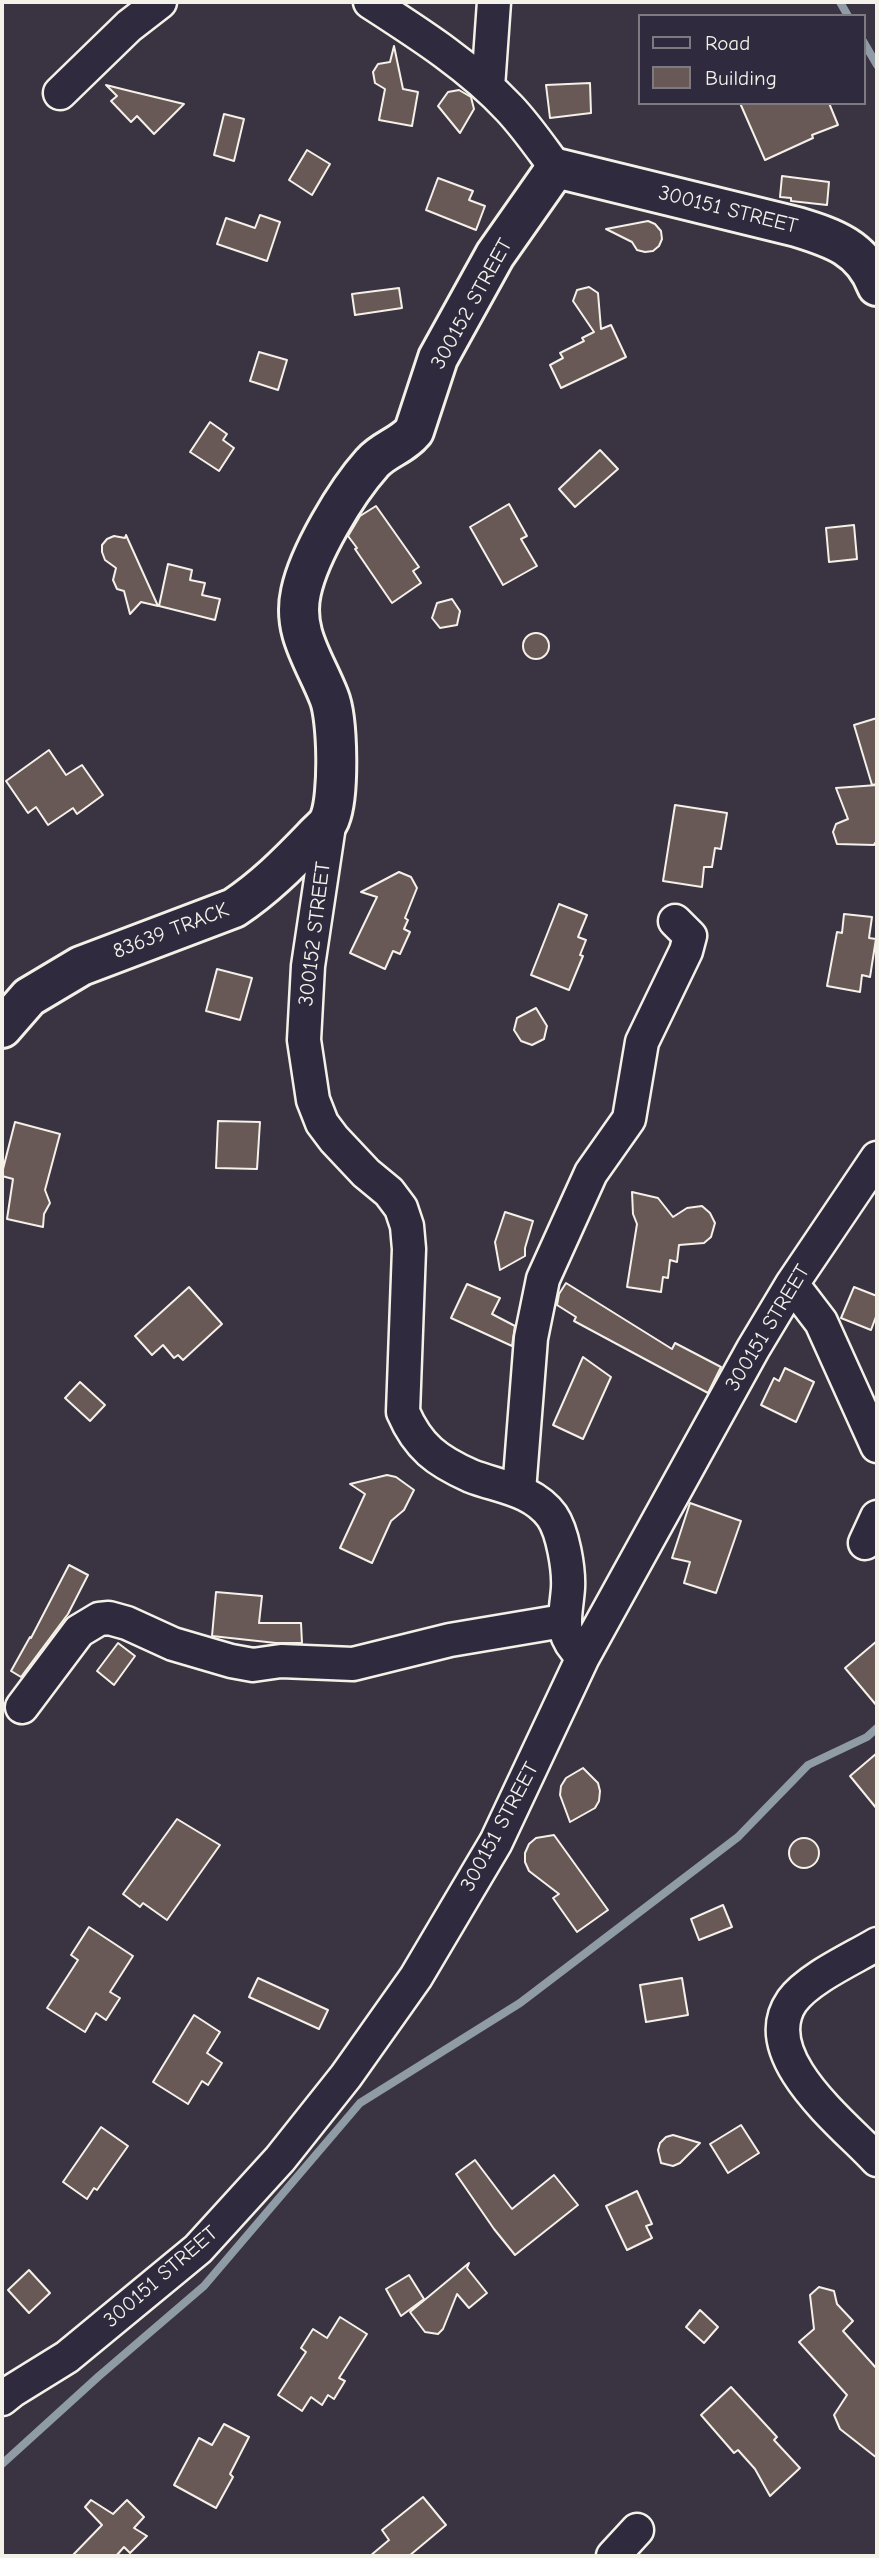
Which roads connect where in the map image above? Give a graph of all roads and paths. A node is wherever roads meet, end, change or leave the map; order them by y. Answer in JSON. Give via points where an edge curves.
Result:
{"nodes":[{"id":1,"x":160,"y":2,"type":"edge"},
{"id":2,"x":370,"y":2,"type":"edge"},
{"id":3,"x":494,"y":2,"type":"edge"},
{"id":4,"x":488,"y":87,"type":"junction"},
{"id":5,"x":60,"y":93,"type":"dead end"},
{"id":6,"x":556,"y":168,"type":"junction"},
{"id":7,"x":877,"y":286,"type":"edge"},
{"id":8,"x":330,"y":819,"type":"junction"},
{"id":9,"x":674,"y":921,"type":"dead end"},
{"id":10,"x":2,"y":1028,"type":"edge"},
{"id":11,"x":877,"y":1158,"type":"edge"},
{"id":12,"x":792,"y":1284,"type":"junction"},
{"id":13,"x":877,"y":1446,"type":"edge"},
{"id":14,"x":519,"y":1491,"type":"junction"},
{"id":15,"x":563,"y":1621,"type":"junction"},
{"id":16,"x":583,"y":1657,"type":"junction"},
{"id":17,"x":22,"y":1707,"type":"dead end"},
{"id":18,"x":877,"y":1944,"type":"edge"},
{"id":19,"x":877,"y":2160,"type":"edge"},
{"id":20,"x":2,"y":2399,"type":"edge"},
{"id":21,"x":637,"y":2530,"type":"dead end"},
{"id":22,"x":613,"y":2556,"type":"edge"}],
"edges":[{"from":1,"to":5,"type":"street"},
{"from":2,"to":4,"type":"street"},
{"from":3,"to":4,"type":"street"},
{"from":4,"to":6,"type":"street","via":[[524,124]]},
{"from":6,"to":7,"type":"street","name":"300151 STREET","via":[[835,239],[871,268]]},
{"from":6,"to":8,"type":"street","name":"300152 STREET","via":[[495,255],[438,358],[414,431],[372,463],[338,512],[307,571],[299,630],[331,701],[336,730]]},
{"from":8,"to":10,"type":"street","name":"83639 TRACK","via":[[255,895],[234,908],[81,966],[29,997]]},
{"from":8,"to":14,"type":"street","name":"300152 STREET","via":[[308,966],[304,1040],[313,1100],[322,1123],[389,1192],[407,1226],[403,1412],[412,1435],[427,1451],[471,1475]]},
{"from":9,"to":14,"type":"street","via":[[690,936],[642,1042],[629,1119],[591,1173],[543,1279],[530,1338]]},
{"from":11,"to":12,"type":"street","name":"300151 STREET"},
{"from":12,"to":13,"type":"street","via":[[821,1322]]},
{"from":12,"to":16,"type":"street","name":"300151 STREET"},
{"from":14,"to":15,"type":"street","name":"300152 STREET","via":[[552,1516],[561,1538],[568,1587]]},
{"from":15,"to":16,"type":"street","via":[[568,1640]]},
{"from":15,"to":17,"type":"street","via":[[450,1640],[353,1664],[281,1661],[253,1665],[173,1644],[127,1623],[99,1619],[79,1631]]},
{"from":16,"to":20,"type":"street","name":"300151 STREET","via":[[496,1842],[416,1977],[346,2076],[280,2159],[198,2249],[67,2357]]},
{"from":18,"to":19,"type":"street","via":[[815,1981],[792,2001],[783,2032],[797,2073],[839,2125]]},
{"from":21,"to":22,"type":"street"}]}
